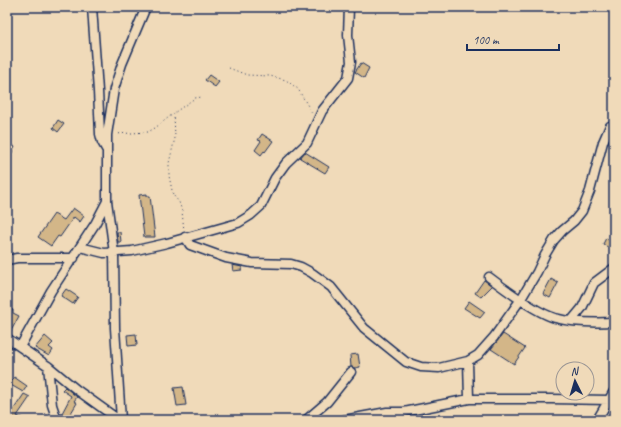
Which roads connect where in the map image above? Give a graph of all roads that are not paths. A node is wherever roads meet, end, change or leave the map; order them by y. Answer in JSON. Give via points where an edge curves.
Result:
{"nodes":[{"id":1,"x":92,"y":7,"type":"edge"},
{"id":2,"x":146,"y":7,"type":"edge"},
{"id":3,"x":349,"y":7,"type":"edge"},
{"id":4,"x":614,"y":125,"type":"edge"},
{"id":5,"x":107,"y":150,"type":"junction"},
{"id":6,"x":107,"y":201,"type":"junction"},
{"id":7,"x":184,"y":237,"type":"junction"},
{"id":8,"x":80,"y":247,"type":"junction"},
{"id":9,"x":114,"y":252,"type":"junction"},
{"id":10,"x":74,"y":258,"type":"junction"},
{"id":11,"x":7,"y":260,"type":"edge"},
{"id":12,"x":614,"y":268,"type":"edge"},
{"id":13,"x":489,"y":277,"type":"dead end"},
{"id":14,"x":521,"y":299,"type":"junction"},
{"id":15,"x":572,"y":320,"type":"junction"},
{"id":16,"x":614,"y":322,"type":"edge"},
{"id":17,"x":7,"y":338,"type":"edge"},
{"id":18,"x":20,"y":347,"type":"junction"},
{"id":19,"x":468,"y":361,"type":"junction"},
{"id":20,"x":48,"y":366,"type":"junction"},
{"id":21,"x":351,"y":372,"type":"dead end"},
{"id":22,"x":614,"y":391,"type":"edge"},
{"id":23,"x":469,"y":399,"type":"junction"},
{"id":24,"x":609,"y":400,"type":"junction"},
{"id":25,"x":58,"y":420,"type":"edge"},
{"id":26,"x":120,"y":420,"type":"edge"},
{"id":27,"x":306,"y":420,"type":"edge"},
{"id":28,"x":344,"y":420,"type":"edge"},
{"id":29,"x":597,"y":420,"type":"edge"}],
"edges":[{"from":1,"to":5,"type":"street","via":[[100,134]]},
{"from":2,"to":5,"type":"street","via":[[114,89]]},
{"from":3,"to":7,"type":"street","via":[[349,72],[345,83],[318,119],[308,143],[274,178],[261,206],[252,215],[238,223]]},
{"from":4,"to":14,"type":"street","via":[[610,126],[603,142],[582,211],[554,240]]},
{"from":5,"to":6,"type":"street"},
{"from":6,"to":8,"type":"street"},
{"from":6,"to":9,"type":"street"},
{"from":7,"to":9,"type":"street","via":[[132,251]]},
{"from":7,"to":19,"type":"street","via":[[190,245],[226,258],[252,263],[291,264],[312,273],[331,286],[364,328],[406,362],[440,368]]},
{"from":8,"to":9,"type":"street","via":[[104,253]]},
{"from":8,"to":10,"type":"street"},
{"from":9,"to":26,"type":"street"},
{"from":10,"to":11,"type":"street"},
{"from":10,"to":18,"type":"street","via":[[51,291]]},
{"from":12,"to":15,"type":"street","via":[[594,283],[582,308]]},
{"from":13,"to":14,"type":"street"},
{"from":14,"to":15,"type":"street","via":[[554,318]]},
{"from":14,"to":19,"type":"street","via":[[494,337],[478,355]]},
{"from":15,"to":16,"type":"street"},
{"from":17,"to":18,"type":"street"},
{"from":18,"to":20,"type":"street"},
{"from":19,"to":23,"type":"street"},
{"from":20,"to":25,"type":"street","via":[[52,405]]},
{"from":20,"to":26,"type":"street"},
{"from":21,"to":27,"type":"street","via":[[327,402]]},
{"from":22,"to":24,"type":"street"},
{"from":23,"to":24,"type":"street"},
{"from":23,"to":28,"type":"street","via":[[404,412],[387,412]]},
{"from":24,"to":29,"type":"street"}]}
